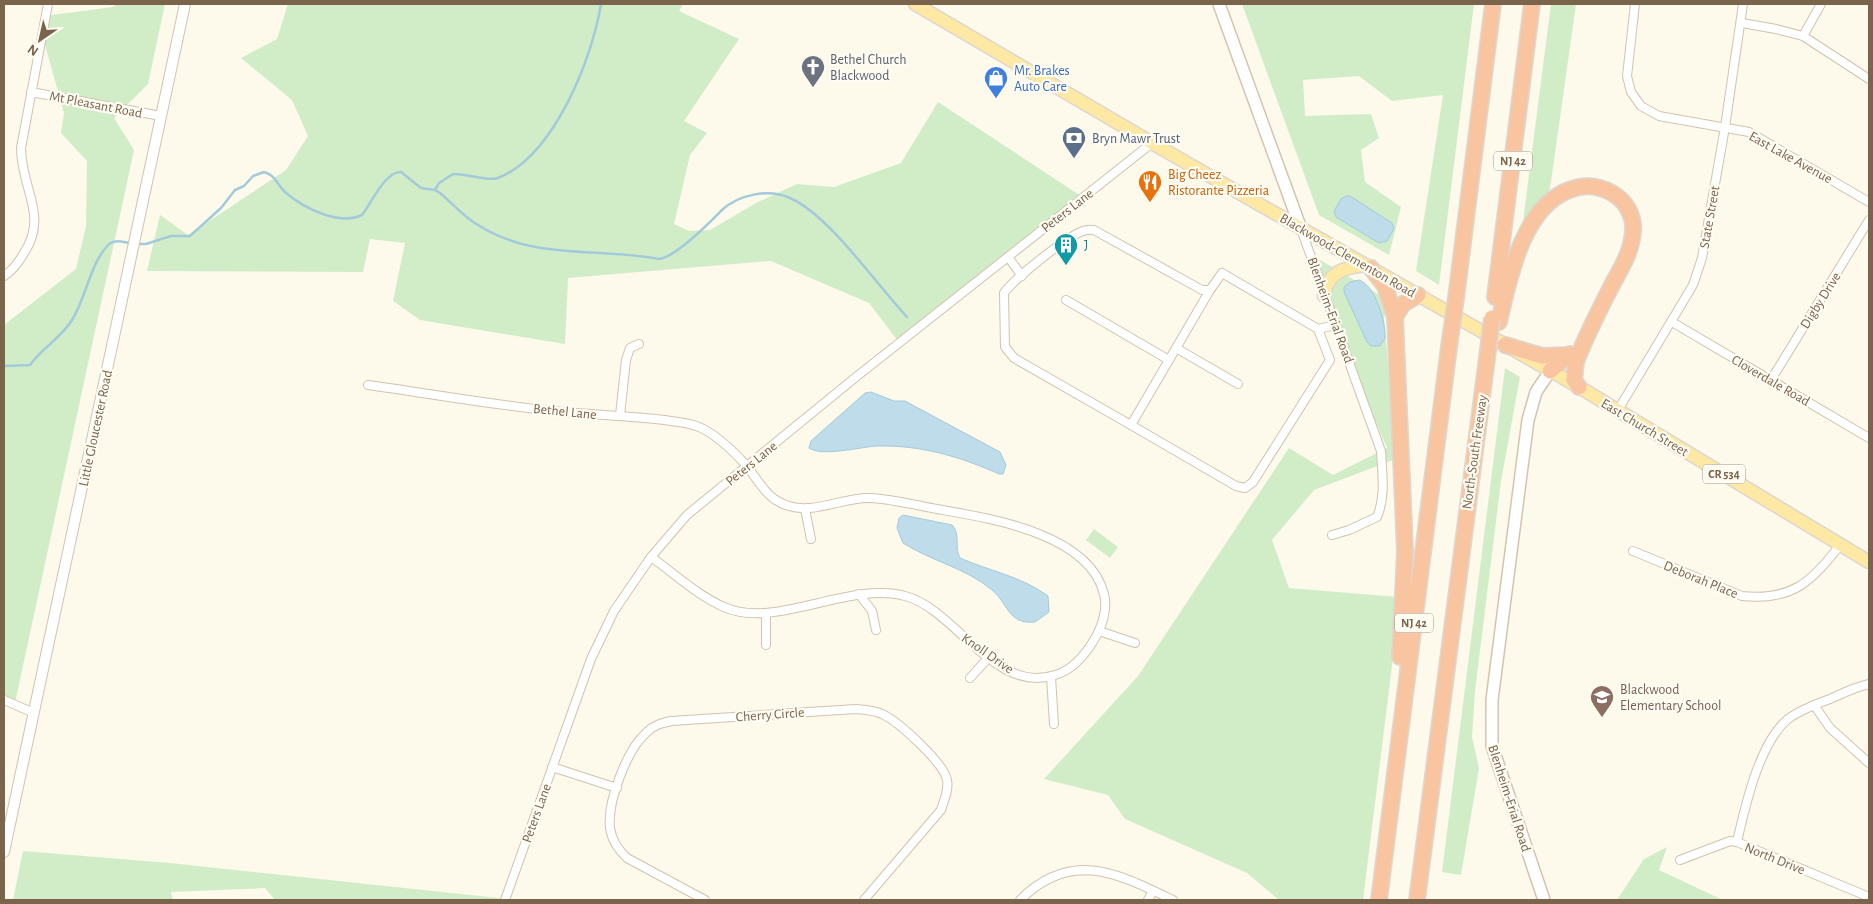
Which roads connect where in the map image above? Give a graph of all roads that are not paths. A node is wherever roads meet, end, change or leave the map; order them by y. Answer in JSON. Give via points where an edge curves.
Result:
{"nodes":[{"id":1,"x":48,"y":4,"type":"edge"},
{"id":2,"x":185,"y":4,"type":"edge"},
{"id":3,"x":915,"y":4,"type":"edge"},
{"id":4,"x":1219,"y":4,"type":"edge"},
{"id":5,"x":1493,"y":4,"type":"edge"},
{"id":6,"x":1532,"y":4,"type":"edge"},
{"id":7,"x":1635,"y":4,"type":"edge"},
{"id":8,"x":1743,"y":4,"type":"edge"},
{"id":9,"x":1821,"y":4,"type":"edge"},
{"id":10,"x":1742,"y":23,"type":"junction"},
{"id":11,"x":1803,"y":36,"type":"junction"},
{"id":12,"x":1869,"y":79,"type":"edge"},
{"id":13,"x":30,"y":92,"type":"junction"},
{"id":14,"x":161,"y":116,"type":"junction"},
{"id":15,"x":1725,"y":126,"type":"junction"},
{"id":16,"x":1152,"y":143,"type":"junction"},
{"id":17,"x":1869,"y":202,"type":"edge"},
{"id":18,"x":1869,"y":220,"type":"edge"},
{"id":19,"x":1301,"y":229,"type":"junction"},
{"id":20,"x":1008,"y":257,"type":"junction"},
{"id":21,"x":1369,"y":266,"type":"junction"},
{"id":22,"x":4,"y":276,"type":"edge"},
{"id":23,"x":1022,"y":276,"type":"junction"},
{"id":24,"x":1210,"y":290,"type":"junction"},
{"id":25,"x":1418,"y":295,"type":"junction"},
{"id":26,"x":1324,"y":296,"type":"junction"},
{"id":27,"x":1066,"y":300,"type":"dead end"},
{"id":28,"x":1395,"y":318,"type":"junction"},
{"id":29,"x":1496,"y":320,"type":"junction"},
{"id":30,"x":1672,"y":322,"type":"junction"},
{"id":31,"x":1335,"y":325,"type":"junction"},
{"id":32,"x":1470,"y":325,"type":"joint"},
{"id":33,"x":1318,"y":329,"type":"junction"},
{"id":34,"x":1584,"y":342,"type":"junction"},
{"id":35,"x":639,"y":344,"type":"dead end"},
{"id":36,"x":1505,"y":345,"type":"junction"},
{"id":37,"x":1176,"y":348,"type":"junction"},
{"id":38,"x":1346,"y":354,"type":"junction"},
{"id":39,"x":1569,"y":355,"type":"junction"},
{"id":40,"x":1169,"y":360,"type":"junction"},
{"id":41,"x":1330,"y":360,"type":"junction"},
{"id":42,"x":1550,"y":371,"type":"junction"},
{"id":43,"x":1771,"y":380,"type":"junction"},
{"id":44,"x":1238,"y":384,"type":"dead end"},
{"id":45,"x":368,"y":385,"type":"dead end"},
{"id":46,"x":1579,"y":387,"type":"junction"},
{"id":47,"x":1618,"y":410,"type":"junction"},
{"id":48,"x":620,"y":415,"type":"junction"},
{"id":49,"x":1131,"y":425,"type":"junction"},
{"id":50,"x":1869,"y":438,"type":"edge"},
{"id":51,"x":747,"y":467,"type":"junction"},
{"id":52,"x":804,"y":508,"type":"junction"},
{"id":53,"x":1332,"y":535,"type":"dead end"},
{"id":54,"x":811,"y":539,"type":"dead end"},
{"id":55,"x":1841,"y":544,"type":"junction"},
{"id":56,"x":1634,"y":552,"type":"dead end"},
{"id":57,"x":651,"y":557,"type":"junction"},
{"id":58,"x":1869,"y":562,"type":"edge"},
{"id":59,"x":859,"y":594,"type":"junction"},
{"id":60,"x":766,"y":613,"type":"junction"},
{"id":61,"x":876,"y":630,"type":"dead end"},
{"id":62,"x":1099,"y":631,"type":"junction"},
{"id":63,"x":1135,"y":643,"type":"dead end"},
{"id":64,"x":766,"y":645,"type":"dead end"},
{"id":65,"x":989,"y":657,"type":"junction"},
{"id":66,"x":1051,"y":676,"type":"junction"},
{"id":67,"x":970,"y":678,"type":"dead end"},
{"id":68,"x":1869,"y":684,"type":"edge"},
{"id":69,"x":4,"y":700,"type":"edge"},
{"id":70,"x":1814,"y":705,"type":"junction"},
{"id":71,"x":34,"y":713,"type":"junction"},
{"id":72,"x":1054,"y":724,"type":"dead end"},
{"id":73,"x":1869,"y":763,"type":"edge"},
{"id":74,"x":552,"y":767,"type":"junction"},
{"id":75,"x":617,"y":788,"type":"junction"},
{"id":76,"x":1390,"y":812,"type":"junction"},
{"id":77,"x":1737,"y":842,"type":"junction"},
{"id":78,"x":4,"y":852,"type":"edge"},
{"id":79,"x":1680,"y":860,"type":"dead end"},
{"id":80,"x":1153,"y":891,"type":"junction"},
{"id":81,"x":1869,"y":897,"type":"edge"},
{"id":82,"x":504,"y":900,"type":"edge"},
{"id":83,"x":705,"y":900,"type":"edge"},
{"id":84,"x":864,"y":900,"type":"edge"},
{"id":85,"x":1020,"y":900,"type":"edge"},
{"id":86,"x":1148,"y":900,"type":"edge"},
{"id":87,"x":1173,"y":900,"type":"edge"},
{"id":88,"x":1378,"y":900,"type":"edge"},
{"id":89,"x":1417,"y":900,"type":"edge"},
{"id":90,"x":1544,"y":900,"type":"edge"}],
"edges":[{"from":1,"to":13,"type":"street"},
{"from":2,"to":14,"type":"street","name":"Little Gloucester Road"},
{"from":3,"to":16,"type":"main road","name":"Blackwood-Clementon Road","number":"CR 534"},
{"from":4,"to":19,"type":"main road","name":"Blenheim-Erial Road"},
{"from":5,"to":76,"type":"highway","number":"NJ 42","bridge":true},
{"from":6,"to":29,"type":"highway","name":"North-South Freeway","number":"NJ 42"},
{"from":7,"to":15,"type":"street","name":"East Lake Avenue","via":[[1627,76],[1631,92],[1641,106],[1659,116]]},
{"from":8,"to":10,"type":"street","name":"State Street"},
{"from":9,"to":11,"type":"street"},
{"from":10,"to":11,"type":"street"},
{"from":10,"to":15,"type":"street","name":"State Street"},
{"from":11,"to":12,"type":"street"},
{"from":13,"to":14,"type":"street","name":"Mt Pleasant Road"},
{"from":13,"to":22,"type":"street","via":[[22,134],[21,164],[34,207],[36,226],[32,242],[18,263]]},
{"from":14,"to":71,"type":"street","name":"Little Gloucester Road"},
{"from":15,"to":17,"type":"street","name":"East Lake Avenue","via":[[1760,137]]},
{"from":15,"to":30,"type":"street","name":"State Street","via":[[1702,258],[1693,284]]},
{"from":16,"to":19,"type":"main road","name":"Blackwood-Clementon Road","number":"CR 534"},
{"from":16,"to":20,"type":"street","name":"Peters Lane"},
{"from":18,"to":43,"type":"street","name":"Digby Drive"},
{"from":19,"to":21,"type":"main road","name":"Blackwood-Clementon Road","number":"CR 534"},
{"from":19,"to":26,"type":"street","name":"Blenheim-Erial Road"},
{"from":20,"to":23,"type":"street"},
{"from":20,"to":51,"type":"street","name":"Peters Lane"},
{"from":21,"to":25,"type":"main road","name":"Blackwood-Clementon Road","number":"CR 534"},
{"from":21,"to":26,"type":"main road","via":[[1346,267],[1337,272],[1328,283]]},
{"from":21,"to":28,"type":"highway","via":[[1385,286]]},
{"from":23,"to":24,"type":"street","via":[[1085,229],[1094,230],[1202,290]]},
{"from":23,"to":49,"type":"street","via":[[1004,293],[1007,352]]},
{"from":24,"to":33,"type":"street","via":[[1222,273]]},
{"from":24,"to":37,"type":"street"},
{"from":25,"to":28,"type":"highway","via":[[1403,304]]},
{"from":25,"to":32,"type":"main road","name":"Blackwood-Clementon Road","number":"CR 534"},
{"from":26,"to":31,"type":"street","name":"Blenheim-Erial Road"},
{"from":27,"to":40,"type":"street"},
{"from":28,"to":76,"type":"highway","via":[[1405,551]]},
{"from":29,"to":34,"type":"highway","via":[[1517,254],[1541,210],[1564,192],[1577,187],[1596,187],[1622,200],[1634,228],[1626,259]]},
{"from":29,"to":89,"type":"highway","name":"North-South Freeway","number":"NJ 42","bridge":true,"via":[[1491,359],[1484,379]]},
{"from":30,"to":43,"type":"street","name":"Cloverdale Road"},
{"from":30,"to":47,"type":"street","name":"State Street"},
{"from":31,"to":33,"type":"street"},
{"from":31,"to":38,"type":"street","name":"Blenheim-Erial Road"},
{"from":32,"to":36,"type":"main road","name":"East Church Street","number":"CR 534"},
{"from":33,"to":41,"type":"street"},
{"from":34,"to":39,"type":"highway"},
{"from":34,"to":46,"type":"highway","via":[[1573,371]]},
{"from":35,"to":48,"type":"street","via":[[630,348],[626,360]]},
{"from":36,"to":39,"type":"highway","via":[[1542,356]]},
{"from":36,"to":42,"type":"main road","name":"East Church Street","number":"CR 534"},
{"from":37,"to":40,"type":"street"},
{"from":37,"to":44,"type":"street"},
{"from":38,"to":41,"type":"street"},
{"from":38,"to":53,"type":"street","name":"Blenheim-Erial Road","via":[[1381,451],[1384,490],[1382,507],[1374,520]]},
{"from":39,"to":42,"type":"highway"},
{"from":40,"to":49,"type":"street"},
{"from":41,"to":49,"type":"street","via":[[1253,482],[1245,488],[1236,486]]},
{"from":42,"to":46,"type":"main road","name":"East Church Street","number":"CR 534"},
{"from":42,"to":90,"type":"main road","name":"Blenheim-Erial Road","via":[[1536,392],[1528,420],[1490,733]]},
{"from":43,"to":50,"type":"street","name":"Cloverdale Road"},
{"from":45,"to":48,"type":"street","name":"Bethel Lane","via":[[556,411]]},
{"from":46,"to":47,"type":"main road","name":"East Church Street","number":"CR 534"},
{"from":47,"to":55,"type":"main road","name":"East Church Street","number":"CR 534"},
{"from":48,"to":51,"type":"street","name":"Bethel Lane","via":[[696,425],[716,438]]},
{"from":51,"to":52,"type":"street","name":"Knoll Drive","via":[[769,495],[791,507]]},
{"from":51,"to":57,"type":"street","name":"Peters Lane","via":[[688,515]]},
{"from":52,"to":54,"type":"street"},
{"from":52,"to":62,"type":"street","name":"Knoll Drive","via":[[866,498],[977,516],[1028,529],[1062,544],[1095,574],[1105,595],[1105,611]]},
{"from":55,"to":56,"type":"street","name":"Deborah Place","via":[[1806,583],[1792,591],[1760,598],[1742,596]]},
{"from":55,"to":58,"type":"main road","name":"East Church Street","number":"CR 534"},
{"from":57,"to":60,"type":"street","name":"Knoll Drive","via":[[724,608]]},
{"from":57,"to":74,"type":"street","name":"Peters Lane","via":[[614,611]]},
{"from":59,"to":60,"type":"street","name":"Knoll Drive"},
{"from":59,"to":61,"type":"street","via":[[872,611]]},
{"from":59,"to":65,"type":"street","name":"Knoll Drive","via":[[903,595],[917,601]]},
{"from":60,"to":64,"type":"street"},
{"from":62,"to":63,"type":"street"},
{"from":62,"to":66,"type":"street","name":"Knoll Drive","via":[[1079,660],[1066,671]]},
{"from":65,"to":66,"type":"street","name":"Knoll Drive","via":[[1017,675],[1033,679]]},
{"from":65,"to":67,"type":"street"},
{"from":66,"to":72,"type":"street"},
{"from":68,"to":70,"type":"street"},
{"from":69,"to":71,"type":"street"},
{"from":70,"to":73,"type":"street","via":[[1830,728]]},
{"from":70,"to":77,"type":"street","via":[[1788,720],[1773,739],[1746,801]]},
{"from":71,"to":78,"type":"street","name":"Little Gloucester Road"},
{"from":74,"to":75,"type":"street"},
{"from":74,"to":82,"type":"street","name":"Peters Lane"},
{"from":75,"to":83,"type":"street","name":"Cherry Circle","via":[[610,818],[617,848],[627,858]]},
{"from":75,"to":84,"type":"street","name":"Cherry Circle","via":[[630,753],[655,725],[856,709],[883,714],[928,750],[947,778],[947,793],[941,810]]},
{"from":76,"to":88,"type":"highway","number":"NJ 42"},
{"from":77,"to":79,"type":"street","name":"North Drive","via":[[1730,841]]},
{"from":77,"to":81,"type":"street","name":"North Drive"},
{"from":80,"to":85,"type":"street","via":[[1127,878],[1094,870],[1051,875]]},
{"from":80,"to":86,"type":"street"},
{"from":80,"to":87,"type":"street"}]}
